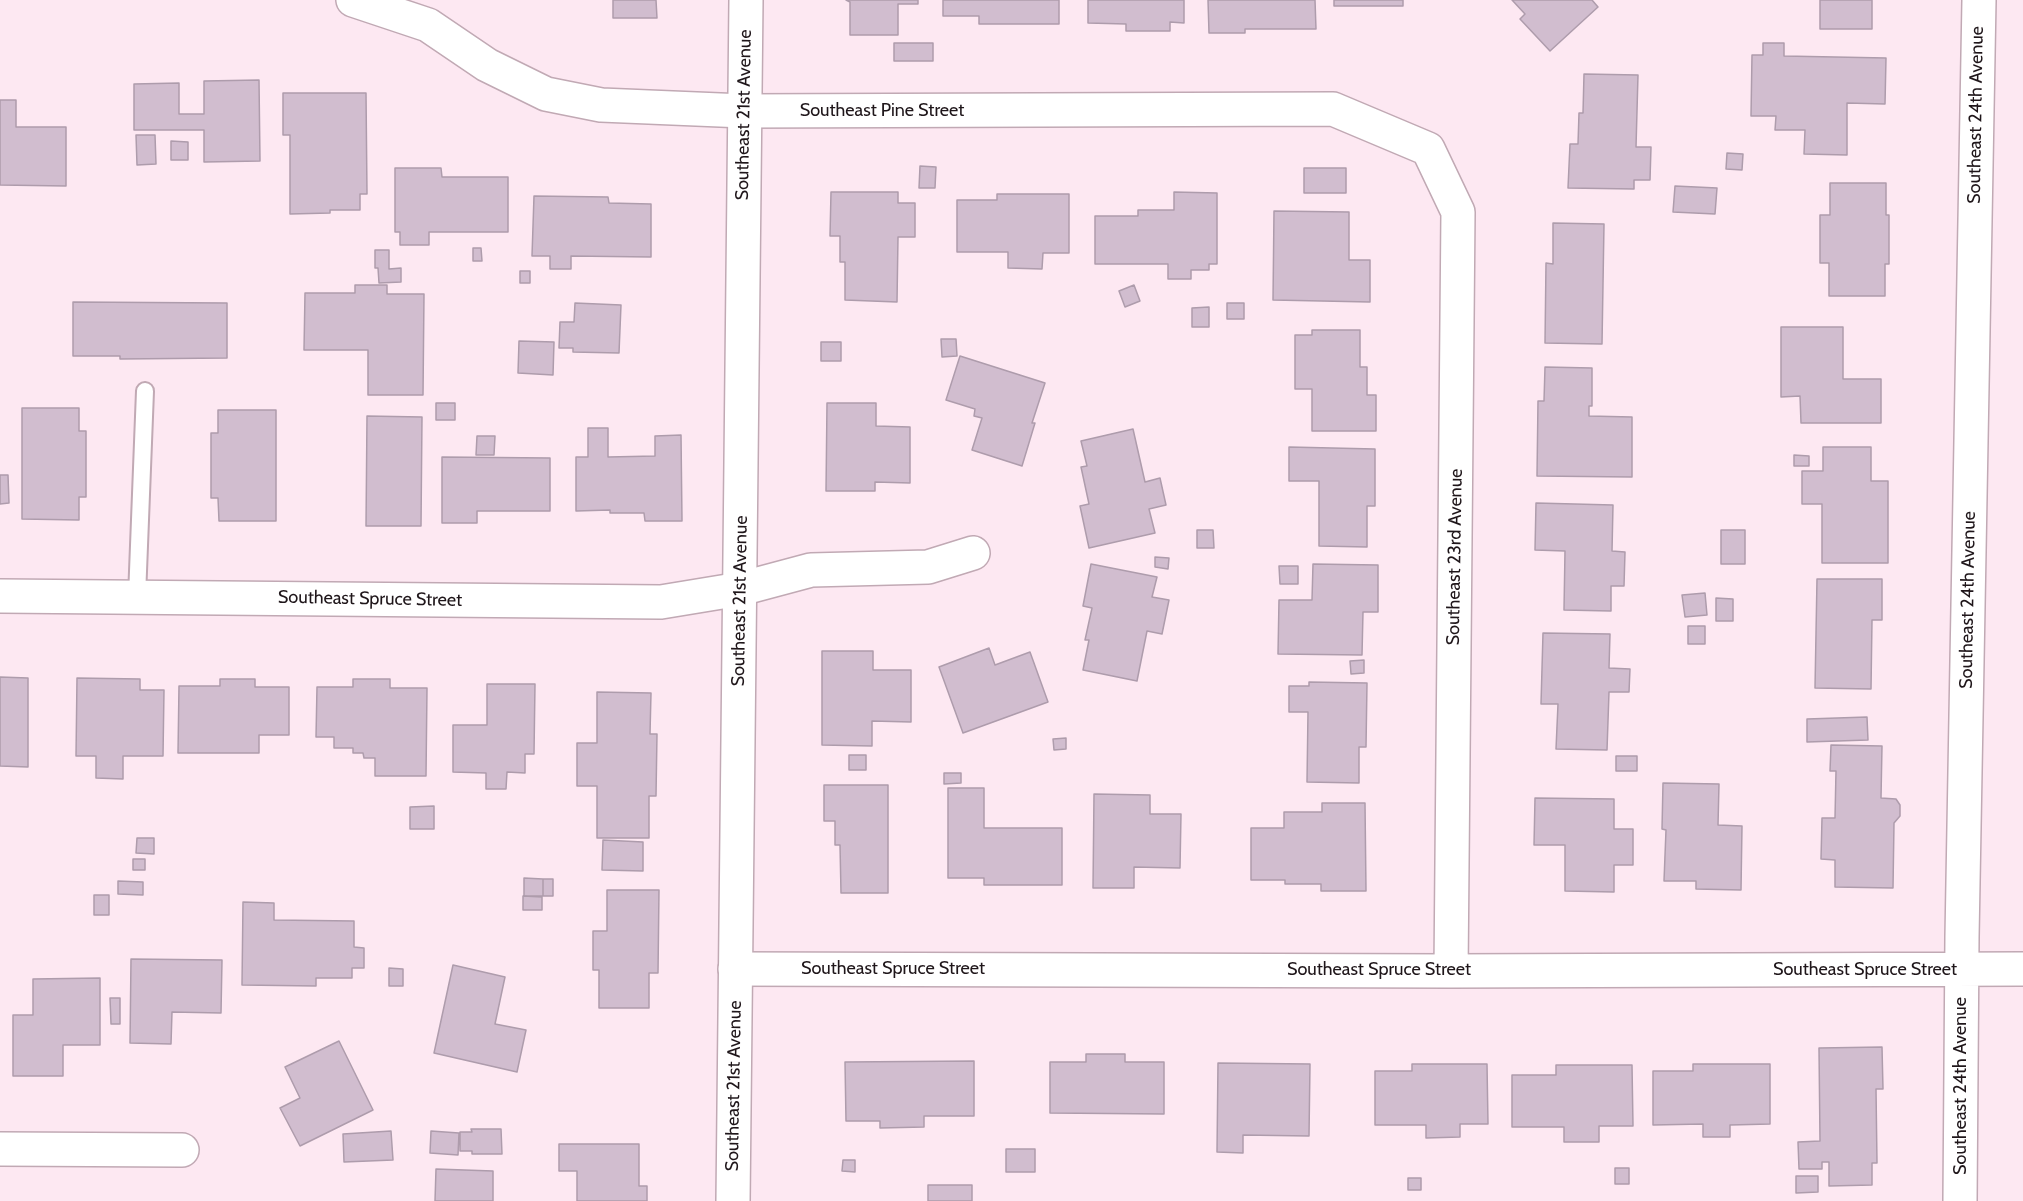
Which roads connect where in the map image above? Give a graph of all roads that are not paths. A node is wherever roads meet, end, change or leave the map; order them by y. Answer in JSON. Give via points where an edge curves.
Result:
{"nodes":[{"id":1,"x":353,"y":0,"type":"edge"},
{"id":2,"x":746,"y":0,"type":"edge"},
{"id":3,"x":1978,"y":0,"type":"edge"},
{"id":4,"x":744,"y":111,"type":"junction"},
{"id":5,"x":1428,"y":149,"type":"joint"},
{"id":6,"x":145,"y":391,"type":"dead end"},
{"id":7,"x":973,"y":553,"type":"dead end"},
{"id":8,"x":740,"y":589,"type":"junction"},
{"id":9,"x":0,"y":596,"type":"edge"},
{"id":10,"x":137,"y":597,"type":"junction"},
{"id":11,"x":735,"y":969,"type":"junction"},
{"id":12,"x":2023,"y":969,"type":"edge"},
{"id":13,"x":1962,"y":970,"type":"junction"},
{"id":14,"x":1451,"y":971,"type":"junction"},
{"id":15,"x":0,"y":1149,"type":"edge"},
{"id":16,"x":182,"y":1150,"type":"dead end"},
{"id":17,"x":733,"y":1201,"type":"edge"},
{"id":18,"x":1960,"y":1201,"type":"edge"}],
"edges":[{"from":1,"to":4,"type":"street","name":"Southeast Pine Street","via":[[428,25],[487,65],[546,94],[601,105]]},
{"from":2,"to":4,"type":"street","name":"Southeast 21st Avenue"},
{"from":3,"to":13,"type":"street","name":"Southeast 24th Avenue"},
{"from":4,"to":5,"type":"street","name":"Southeast Pine Street","via":[[1333,109]]},
{"from":4,"to":8,"type":"street","name":"Southeast 21st Avenue"},
{"from":5,"to":14,"type":"street","name":"Southeast 23rd Avenue","via":[[1458,212]]},
{"from":6,"to":10,"type":"lane"},
{"from":7,"to":8,"type":"street","name":"Southeast Spruce Street","via":[[928,567],[811,570]]},
{"from":8,"to":10,"type":"street","name":"Southeast Spruce Street","via":[[661,602]]},
{"from":8,"to":11,"type":"street","name":"Southeast 21st Avenue"},
{"from":9,"to":10,"type":"street","name":"Southeast Spruce Street"},
{"from":11,"to":14,"type":"street","name":"Southeast Spruce Street"},
{"from":11,"to":17,"type":"street","name":"Southeast 21st Avenue"},
{"from":12,"to":13,"type":"street","name":"Southeast Spruce Street"},
{"from":13,"to":14,"type":"street","name":"Southeast Spruce Street"},
{"from":13,"to":18,"type":"street","name":"Southeast 24th Avenue"},
{"from":15,"to":16,"type":"street"}]}
